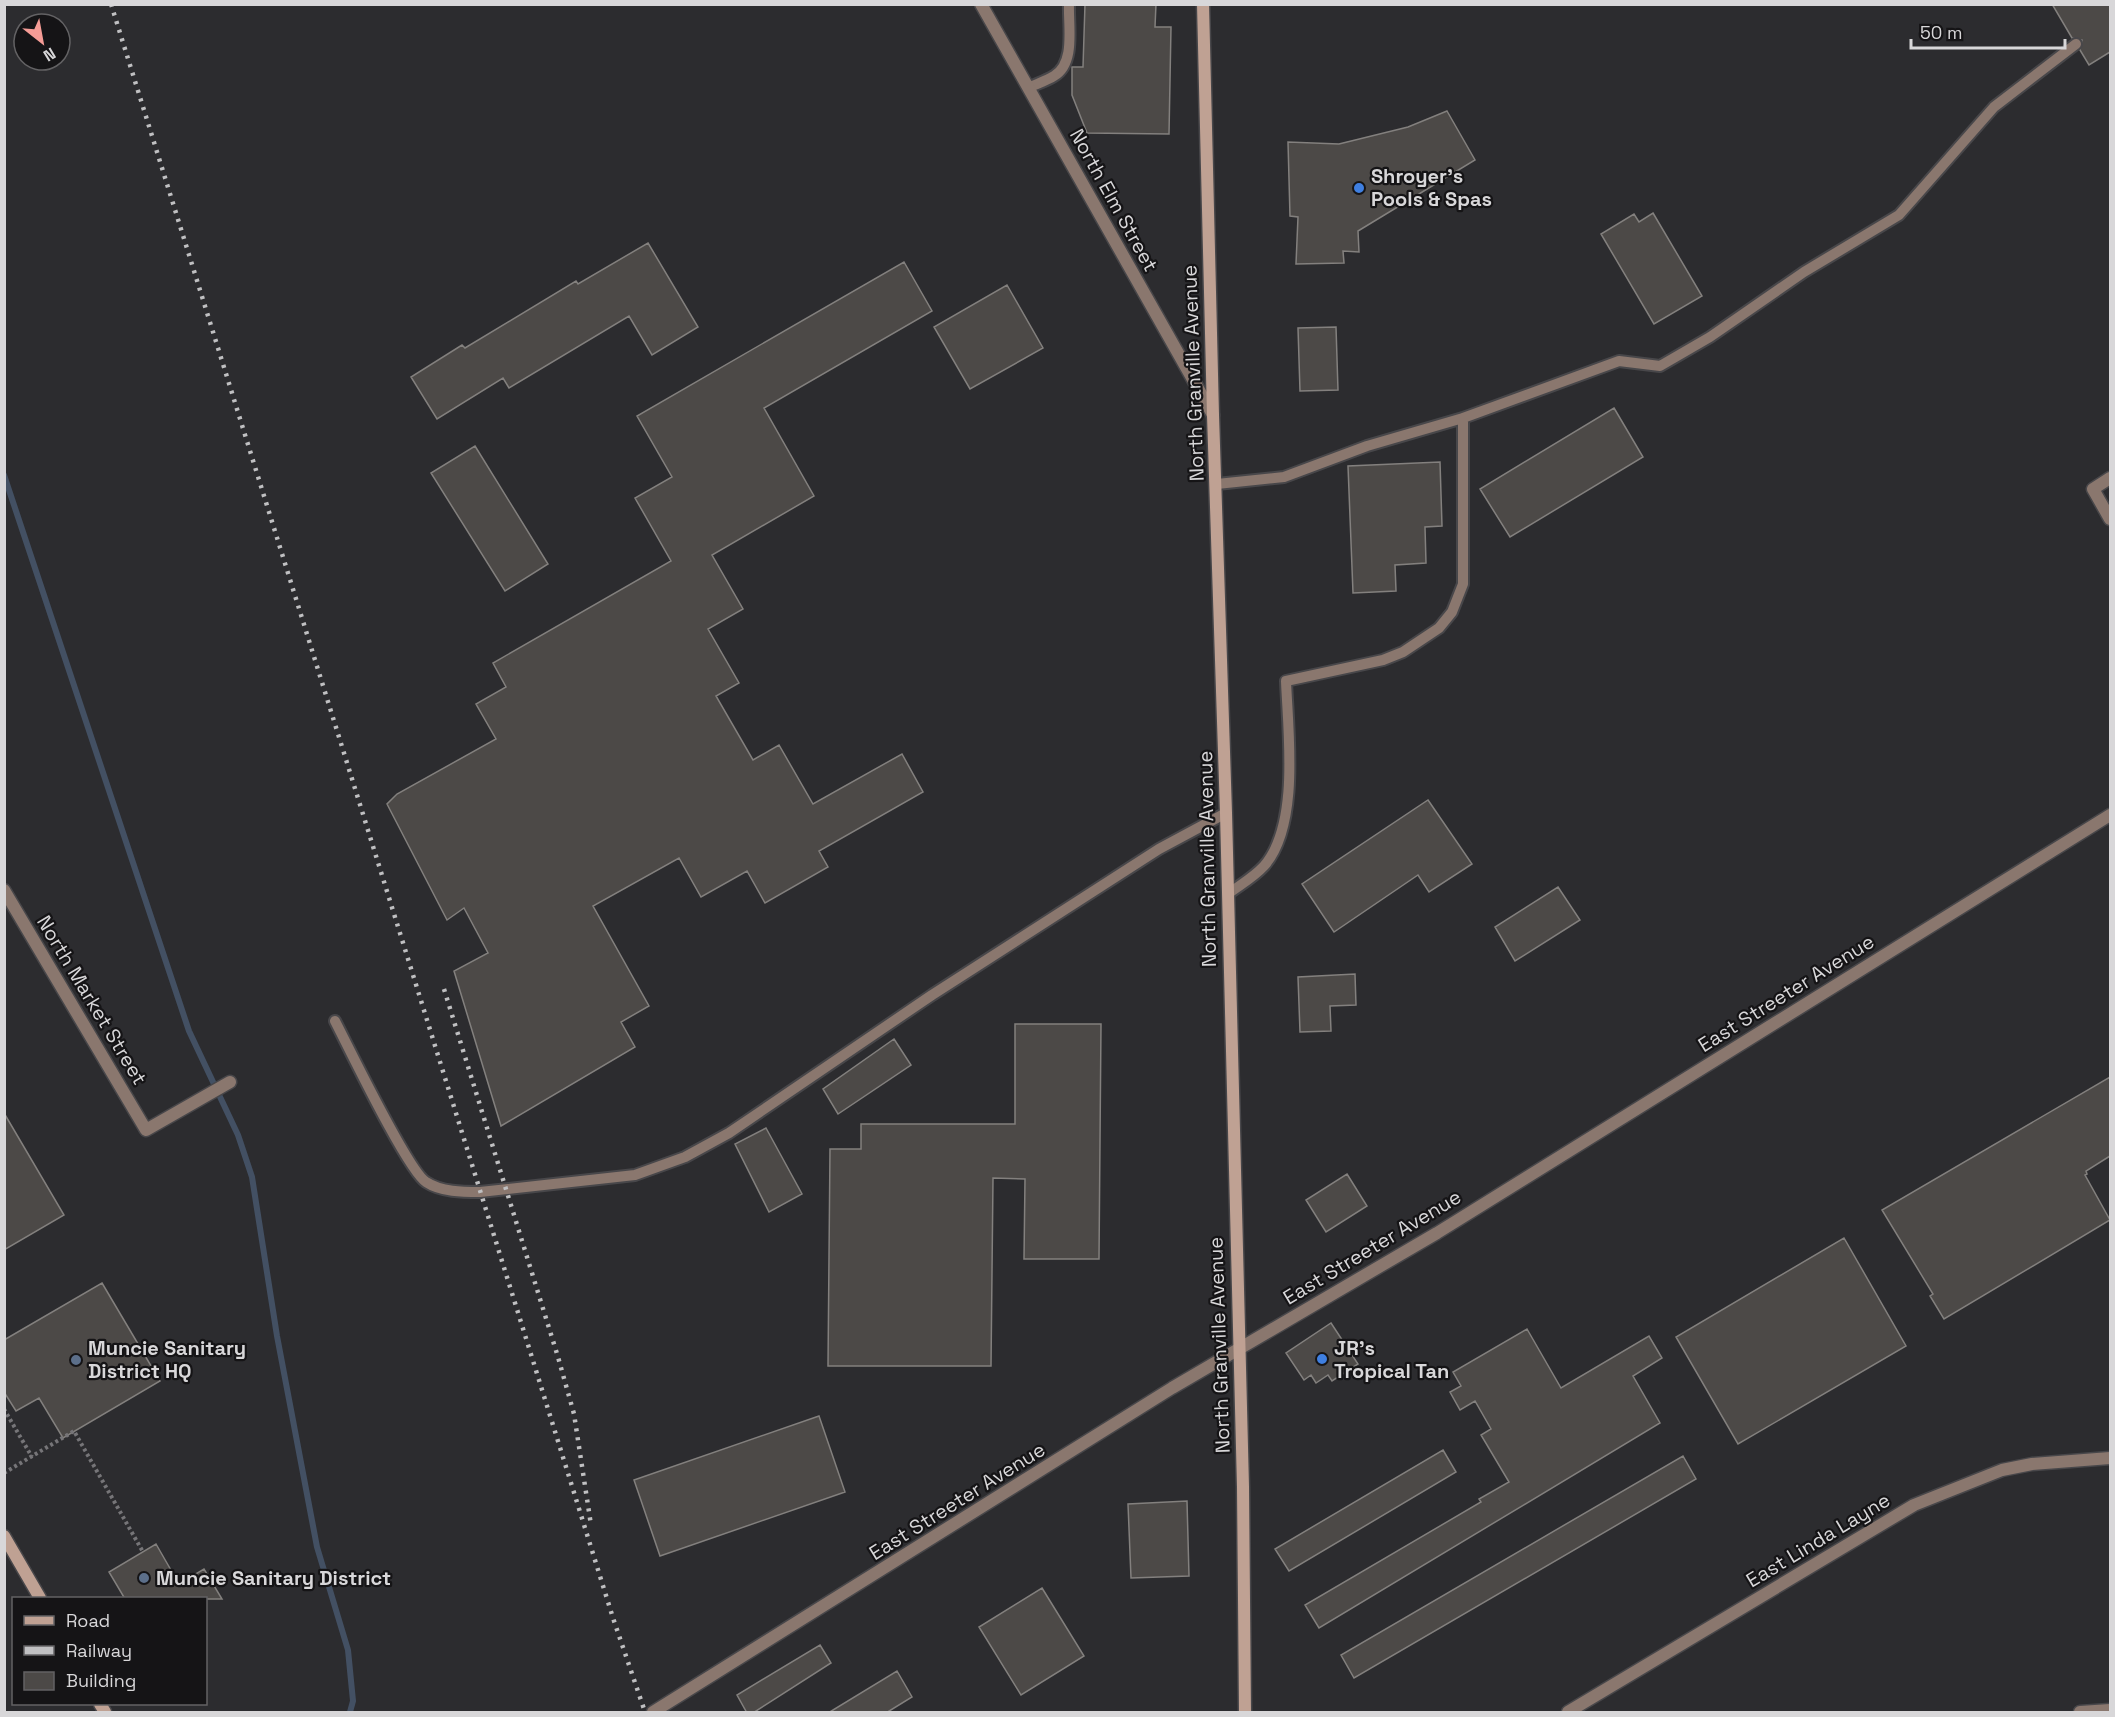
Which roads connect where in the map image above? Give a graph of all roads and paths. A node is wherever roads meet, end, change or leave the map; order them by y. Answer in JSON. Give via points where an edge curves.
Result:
{"nodes":[{"id":1,"x":981,"y":4,"type":"edge"},
{"id":2,"x":1069,"y":4,"type":"edge"},
{"id":3,"x":1203,"y":4,"type":"edge"},
{"id":4,"x":2076,"y":44,"type":"dead end"},
{"id":5,"x":1028,"y":88,"type":"junction"},
{"id":6,"x":1213,"y":415,"type":"junction"},
{"id":7,"x":1463,"y":418,"type":"junction"},
{"id":8,"x":2110,"y":478,"type":"edge"},
{"id":9,"x":1217,"y":484,"type":"junction"},
{"id":10,"x":2110,"y":519,"type":"edge"},
{"id":11,"x":1226,"y":813,"type":"junction"},
{"id":12,"x":2110,"y":815,"type":"edge"},
{"id":13,"x":4,"y":890,"type":"edge"},
{"id":14,"x":1228,"y":894,"type":"junction"},
{"id":15,"x":335,"y":1021,"type":"dead end"},
{"id":16,"x":230,"y":1082,"type":"dead end"},
{"id":17,"x":1238,"y":1348,"type":"junction"},
{"id":18,"x":4,"y":1409,"type":"edge"},
{"id":19,"x":32,"y":1457,"type":"junction"},
{"id":20,"x":2110,"y":1458,"type":"edge"},
{"id":21,"x":4,"y":1473,"type":"edge"},
{"id":22,"x":4,"y":1536,"type":"edge"},
{"id":23,"x":143,"y":1552,"type":"dead end"},
{"id":24,"x":39,"y":1597,"type":"edge"},
{"id":25,"x":2110,"y":1710,"type":"edge"},
{"id":26,"x":653,"y":1713,"type":"edge"},
{"id":27,"x":1245,"y":1713,"type":"edge"},
{"id":28,"x":1568,"y":1713,"type":"edge"},
{"id":29,"x":2080,"y":1713,"type":"edge"}],
"edges":[{"from":1,"to":5,"type":"street","name":"North Elm Street"},
{"from":2,"to":5,"type":"lane","via":[[1068,56],[1064,66],[1055,76]]},
{"from":3,"to":6,"type":"main road","name":"North Granville Avenue"},
{"from":4,"to":7,"type":"lane","via":[[1994,107],[1899,215],[1804,272],[1710,337],[1660,366],[1619,361]]},
{"from":5,"to":6,"type":"street","name":"North Elm Street"},
{"from":6,"to":9,"type":"main road","name":"North Granville Avenue"},
{"from":7,"to":9,"type":"lane","via":[[1367,446],[1284,477]]},
{"from":7,"to":14,"type":"lane","via":[[1463,584],[1452,612],[1439,628],[1403,652],[1286,681],[1285,821],[1265,865]]},
{"from":8,"to":10,"type":"street","via":[[2093,489]]},
{"from":9,"to":11,"type":"main road","name":"North Granville Avenue"},
{"from":11,"to":14,"type":"main road","name":"North Granville Avenue"},
{"from":11,"to":15,"type":"lane","via":[[1159,849],[951,982],[729,1133],[685,1156],[635,1175],[480,1192],[455,1191],[425,1182],[408,1160]]},
{"from":12,"to":17,"type":"street","name":"East Streeter Avenue","via":[[1437,1233]]},
{"from":13,"to":16,"type":"street","name":"North Market Street","via":[[146,1130]]},
{"from":14,"to":17,"type":"main road","name":"North Granville Avenue"},
{"from":17,"to":26,"type":"street","name":"East Streeter Avenue"},
{"from":17,"to":27,"type":"main road","name":"North Granville Avenue"},
{"from":18,"to":19,"type":"path"},
{"from":19,"to":21,"type":"path"},
{"from":19,"to":23,"type":"path","via":[[74,1431]]},
{"from":20,"to":28,"type":"street","name":"East Linda Layne","via":[[2002,1470],[1914,1505]]},
{"from":22,"to":24,"type":"main road"},
{"from":25,"to":29,"type":"street"}]}
